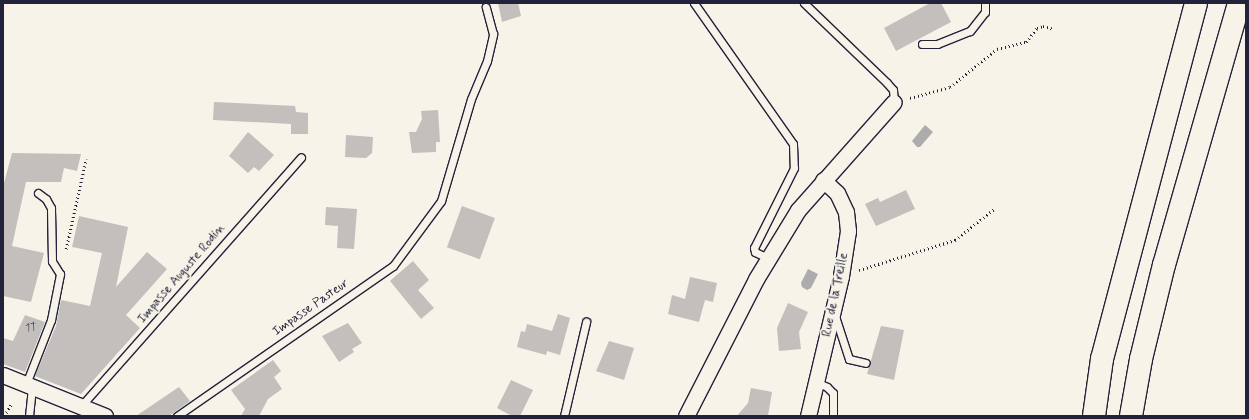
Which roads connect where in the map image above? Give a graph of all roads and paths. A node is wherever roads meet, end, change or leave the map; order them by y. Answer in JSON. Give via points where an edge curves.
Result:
{"nodes":[{"id":1,"x":694,"y":3,"type":"edge"},
{"id":2,"x":804,"y":3,"type":"edge"},
{"id":3,"x":986,"y":3,"type":"edge"},
{"id":4,"x":1196,"y":3,"type":"edge"},
{"id":5,"x":1239,"y":3,"type":"edge"},
{"id":6,"x":486,"y":7,"type":"dead end"},
{"id":7,"x":1054,"y":29,"type":"dead end"},
{"id":8,"x":922,"y":44,"type":"dead end"},
{"id":9,"x":894,"y":102,"type":"junction"},
{"id":10,"x":301,"y":157,"type":"dead end"},
{"id":11,"x":86,"y":159,"type":"dead end"},
{"id":12,"x":823,"y":180,"type":"junction"},
{"id":13,"x":38,"y":193,"type":"dead end"},
{"id":14,"x":994,"y":209,"type":"dead end"},
{"id":15,"x":768,"y":258,"type":"junction"},
{"id":16,"x":60,"y":274,"type":"junction"},
{"id":17,"x":841,"y":276,"type":"junction"},
{"id":18,"x":833,"y":310,"type":"junction"},
{"id":19,"x":586,"y":322,"type":"dead end"},
{"id":20,"x":866,"y":363,"type":"dead end"},
{"id":21,"x":3,"y":375,"type":"edge"},
{"id":22,"x":816,"y":382,"type":"junction"},
{"id":23,"x":29,"y":385,"type":"junction"},
{"id":24,"x":11,"y":405,"type":"dead end"},
{"id":25,"x":81,"y":406,"type":"junction"},
{"id":26,"x":4,"y":416,"type":"edge"},
{"id":27,"x":29,"y":416,"type":"edge"},
{"id":28,"x":105,"y":416,"type":"edge"},
{"id":29,"x":177,"y":416,"type":"edge"},
{"id":30,"x":564,"y":416,"type":"edge"},
{"id":31,"x":686,"y":416,"type":"edge"},
{"id":32,"x":808,"y":416,"type":"edge"},
{"id":33,"x":833,"y":416,"type":"edge"},
{"id":34,"x":1094,"y":416,"type":"edge"},
{"id":35,"x":1131,"y":416,"type":"edge"}],
"edges":[{"from":1,"to":15,"type":"lane","via":[[793,144],[794,168],[754,248],[755,252]]},
{"from":2,"to":9,"type":"lane","via":[[887,83],[893,90]]},
{"from":3,"to":8,"type":"lane","via":[[985,12],[970,31],[937,44]]},
{"from":4,"to":34,"type":"highway","via":[[1102,359]]},
{"from":5,"to":35,"type":"highway","via":[[1164,265],[1141,359]]},
{"from":6,"to":29,"type":"lane","name":"Impasse Pasteur","via":[[492,34],[487,60],[471,99],[441,201],[393,266]]},
{"from":7,"to":9,"type":"path","via":[[1043,26],[1037,28],[1026,42],[998,49],[950,87]]},
{"from":9,"to":12,"type":"street"},
{"from":10,"to":25,"type":"lane","name":"Impasse Auguste Rodin"},
{"from":11,"to":16,"type":"path"},
{"from":12,"to":15,"type":"street","via":[[798,210]]},
{"from":12,"to":17,"type":"street","name":"Rue de la Treille","via":[[837,193],[846,212],[848,231]]},
{"from":13,"to":16,"type":"lane","via":[[46,199],[51,208],[52,261]]},
{"from":14,"to":17,"type":"path","via":[[955,240]]},
{"from":15,"to":31,"type":"street"},
{"from":16,"to":23,"type":"lane","via":[[51,320]]},
{"from":17,"to":18,"type":"street","name":"Rue de la Treille"},
{"from":18,"to":20,"type":"lane","via":[[849,359]]},
{"from":18,"to":22,"type":"street","name":"Rue de la Treille"},
{"from":19,"to":30,"type":"lane"},
{"from":21,"to":23,"type":"street"},
{"from":22,"to":32,"type":"street","name":"Rue de la Treille"},
{"from":22,"to":33,"type":"lane","via":[[827,387],[832,394]]},
{"from":23,"to":25,"type":"street"},
{"from":23,"to":27,"type":"lane"},
{"from":24,"to":26,"type":"path"},
{"from":25,"to":28,"type":"street"}]}
